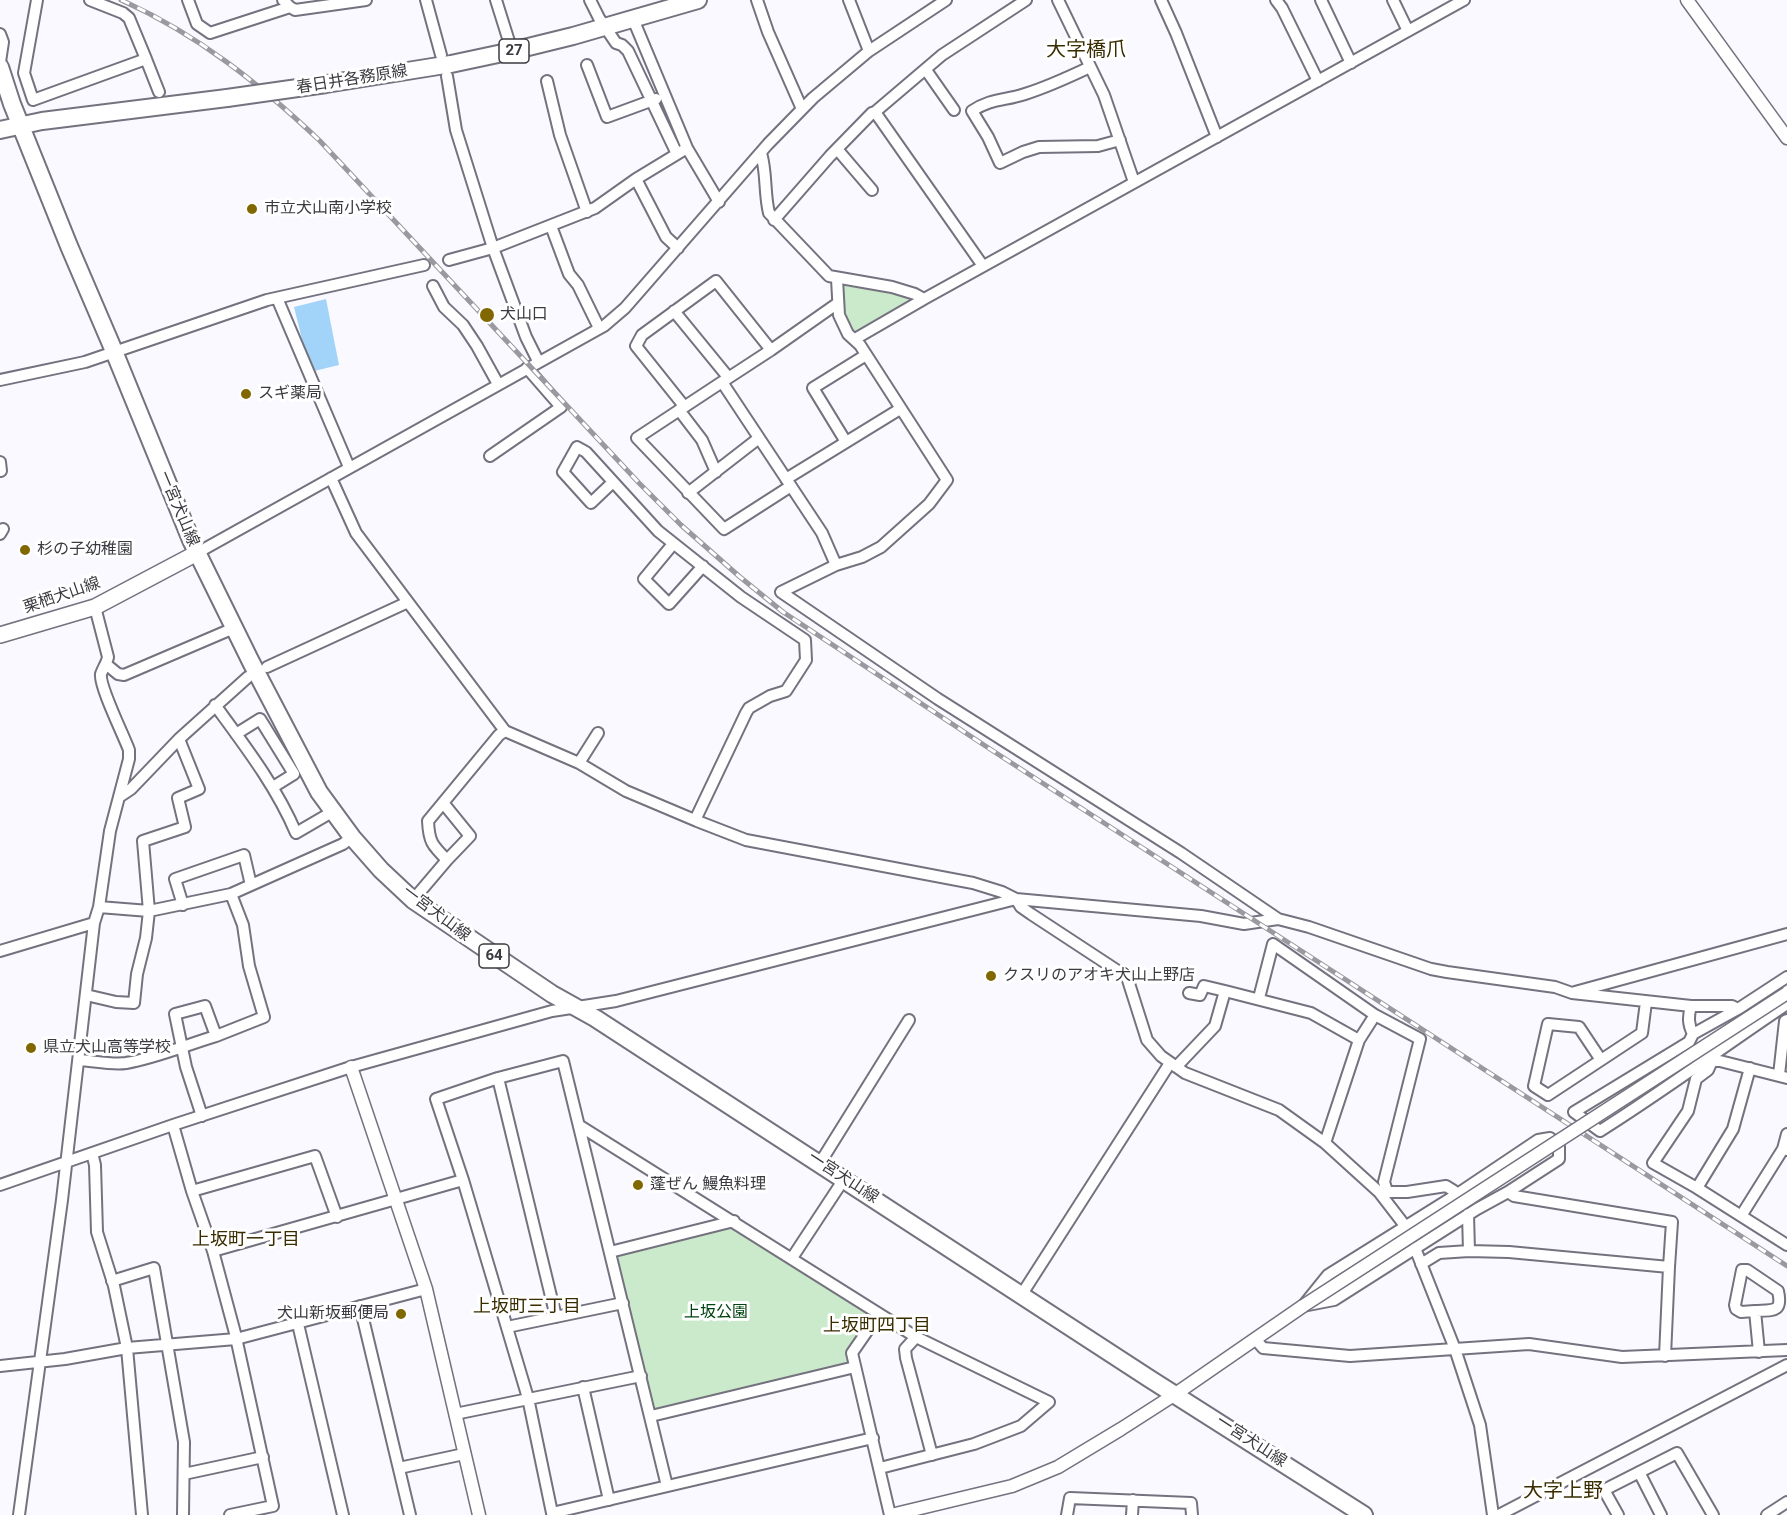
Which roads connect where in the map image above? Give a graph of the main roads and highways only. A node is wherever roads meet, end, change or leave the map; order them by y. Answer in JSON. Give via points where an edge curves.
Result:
{"nodes":[{"id":1,"x":698,"y":0,"type":"edge"},
{"id":2,"x":0,"y":67,"type":"edge"},
{"id":3,"x":20,"y":126,"type":"junction"},
{"id":4,"x":0,"y":130,"type":"edge"},
{"id":5,"x":197,"y":553,"type":"junction"},
{"id":6,"x":0,"y":635,"type":"edge"},
{"id":7,"x":1364,"y":1515,"type":"edge"}],
"edges":[{"from":1,"to":3,"type":"main road","name":"春日井各務原線","number":"27","bridge":true,"via":[[451,64]]},
{"from":2,"to":3,"type":"main road","name":"一宮犬山線","number":"64"},
{"from":3,"to":4,"type":"main road","name":"春日井各務原線","number":"27"},
{"from":3,"to":5,"type":"main road","name":"一宮犬山線","number":"64"},
{"from":5,"to":6,"type":"main road","name":"栗栖犬山線","via":[[94,607]]},
{"from":5,"to":7,"type":"main road","name":"一宮犬山線","number":"64","via":[[297,752],[333,812],[381,870],[413,900],[552,994]]}]}
